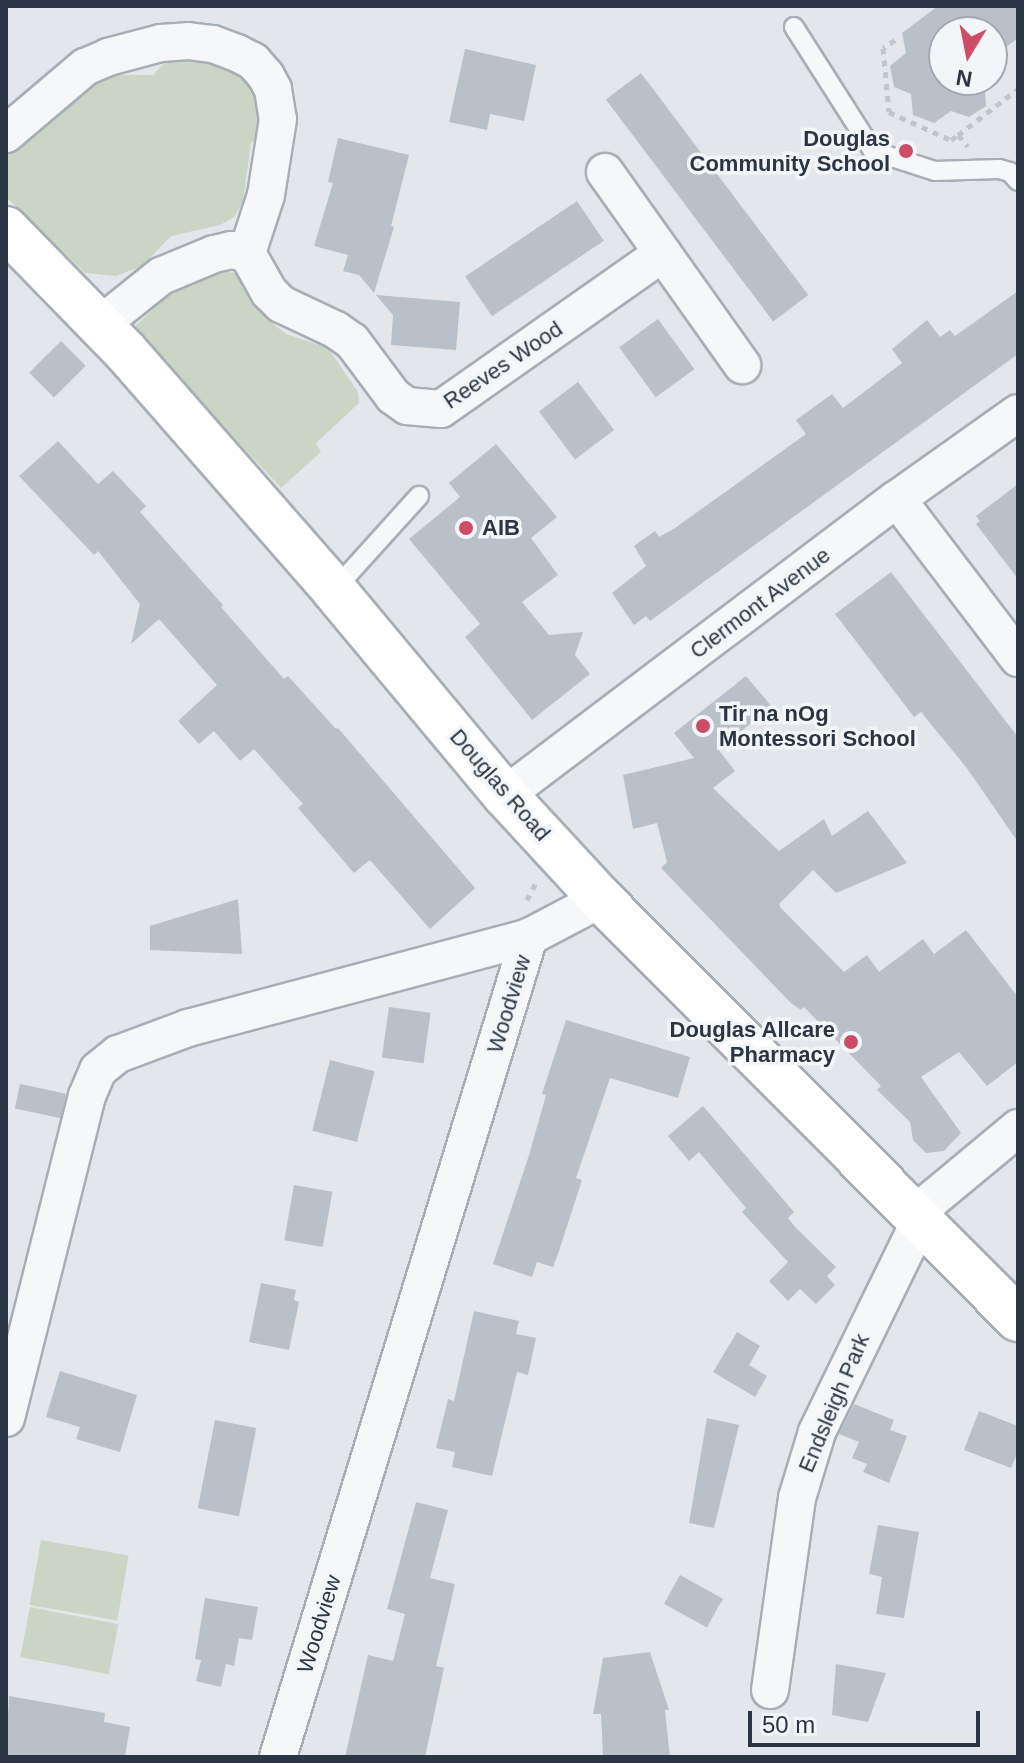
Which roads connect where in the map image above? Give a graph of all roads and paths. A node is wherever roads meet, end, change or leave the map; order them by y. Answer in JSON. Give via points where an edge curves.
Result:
{"nodes":[{"id":1,"x":794,"y":27,"type":"dead end"},
{"id":2,"x":895,"y":40,"type":"dead end"},
{"id":3,"x":1018,"y":89,"type":"edge"},
{"id":4,"x":6,"y":134,"type":"edge"},
{"id":5,"x":958,"y":135,"type":"junction"},
{"id":6,"x":988,"y":169,"type":"junction"},
{"id":7,"x":605,"y":172,"type":"dead end"},
{"id":8,"x":1018,"y":181,"type":"edge"},
{"id":9,"x":6,"y":229,"type":"edge"},
{"id":10,"x":247,"y":253,"type":"junction"},
{"id":11,"x":663,"y":253,"type":"junction"},
{"id":12,"x":101,"y":324,"type":"junction"},
{"id":13,"x":742,"y":365,"type":"dead end"},
{"id":14,"x":1018,"y":413,"type":"edge"},
{"id":15,"x":419,"y":496,"type":"dead end"},
{"id":16,"x":897,"y":499,"type":"junction"},
{"id":17,"x":334,"y":590,"type":"junction"},
{"id":18,"x":1018,"y":658,"type":"edge"},
{"id":19,"x":505,"y":795,"type":"junction"},
{"id":20,"x":601,"y":899,"type":"junction"},
{"id":21,"x":529,"y":937,"type":"junction"},
{"id":22,"x":1018,"y":1128,"type":"edge"},
{"id":23,"x":918,"y":1221,"type":"junction"},
{"id":24,"x":1018,"y":1319,"type":"edge"},
{"id":25,"x":6,"y":1418,"type":"edge"},
{"id":26,"x":770,"y":1690,"type":"dead end"},
{"id":27,"x":278,"y":1757,"type":"edge"}],
"edges":[{"from":1,"to":6,"type":"lane","via":[[873,151],[935,171]]},
{"from":2,"to":5,"type":"path","via":[[883,48],[889,112],[951,140]]},
{"from":3,"to":5,"type":"path"},
{"from":4,"to":10,"type":"street","via":[[85,67],[108,57],[188,41],[237,53],[266,76],[278,119],[266,195]]},
{"from":5,"to":6,"type":"path"},
{"from":6,"to":8,"type":"lane","via":[[1010,172]]},
{"from":7,"to":11,"type":"street"},
{"from":9,"to":12,"type":"main road","name":"Douglas Road"},
{"from":10,"to":11,"type":"street","name":"Reeves Wood","via":[[281,304],[352,341],[393,396],[422,410],[441,409],[483,382]]},
{"from":10,"to":12,"type":"street","via":[[214,254],[161,276]]},
{"from":11,"to":13,"type":"street"},
{"from":12,"to":17,"type":"main road","name":"Douglas Road"},
{"from":14,"to":16,"type":"street","name":"Clermont Avenue"},
{"from":15,"to":17,"type":"lane"},
{"from":16,"to":18,"type":"street"},
{"from":16,"to":19,"type":"street","name":"Clermont Avenue"},
{"from":17,"to":19,"type":"main road","name":"Douglas Road"},
{"from":19,"to":20,"type":"main road","name":"Douglas Road"},
{"from":20,"to":21,"type":"street"},
{"from":20,"to":23,"type":"main road","name":"Douglas Road"},
{"from":21,"to":25,"type":"street","name":"Woodview","via":[[175,1031],[118,1054],[98,1070]]},
{"from":21,"to":27,"type":"street","name":"Woodview"},
{"from":22,"to":23,"type":"street","name":"Endsleigh Park","via":[[929,1202]]},
{"from":23,"to":24,"type":"main road","name":"Douglas Road"},
{"from":23,"to":26,"type":"street","name":"Endsleigh Park","via":[[804,1464]]}]}
